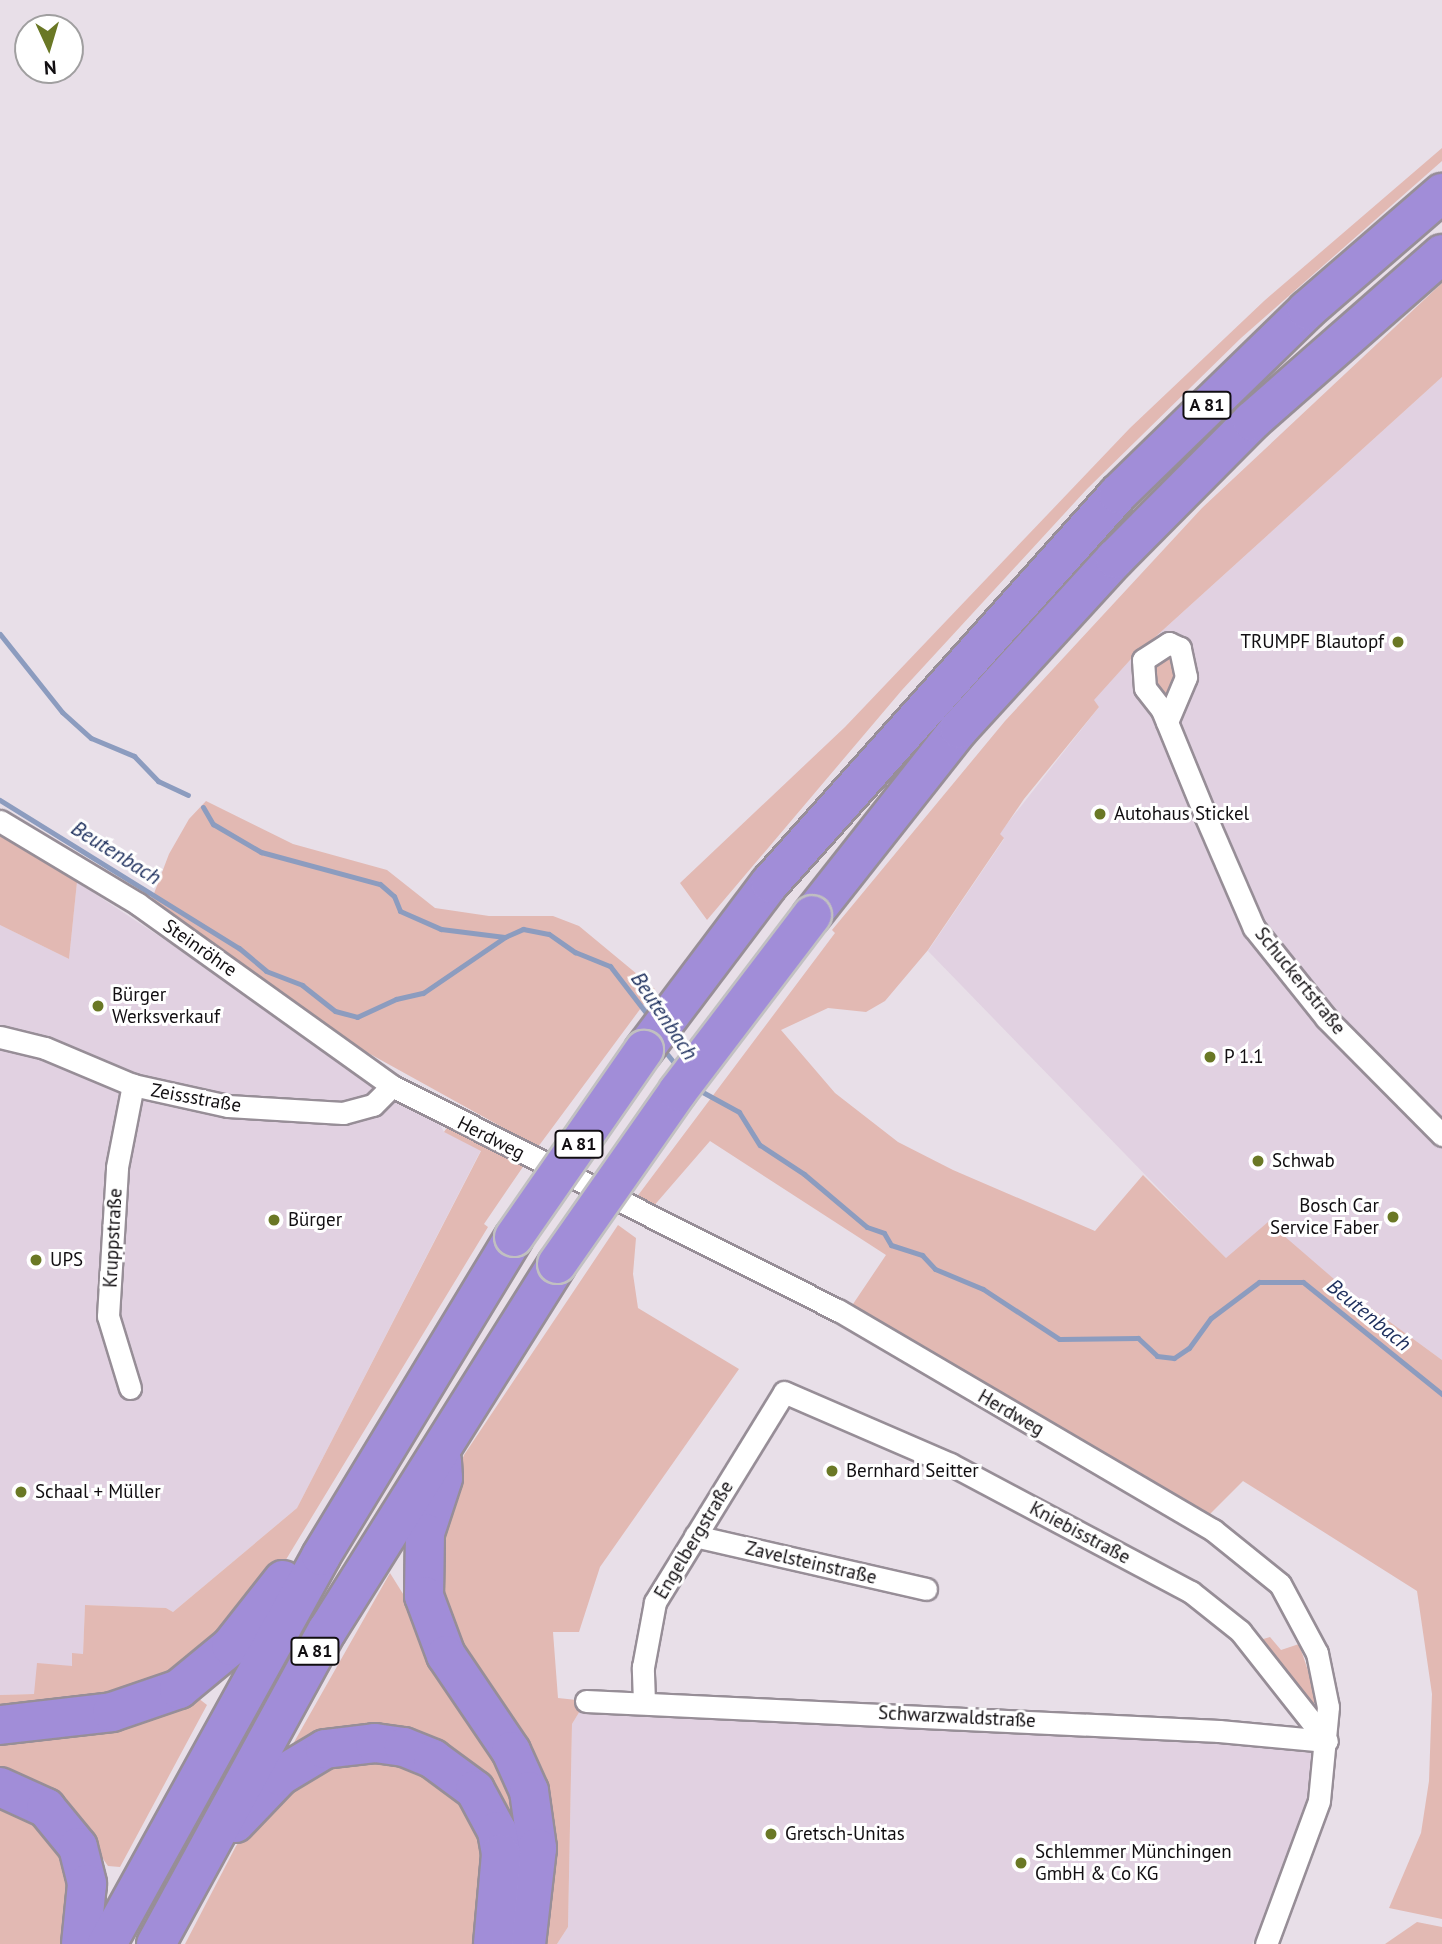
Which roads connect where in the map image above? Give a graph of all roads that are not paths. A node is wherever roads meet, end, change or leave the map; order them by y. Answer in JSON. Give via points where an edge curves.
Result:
{"nodes":[{"id":1,"x":1442,"y":193,"type":"edge"},
{"id":2,"x":1442,"y":254,"type":"edge"},
{"id":3,"x":1167,"y":722,"type":"dead end"},
{"id":4,"x":0,"y":821,"type":"edge"},
{"id":5,"x":0,"y":1037,"type":"edge"},
{"id":6,"x":133,"y":1086,"type":"junction"},
{"id":7,"x":392,"y":1086,"type":"junction"},
{"id":8,"x":1442,"y":1135,"type":"edge"},
{"id":9,"x":130,"y":1388,"type":"dead end"},
{"id":10,"x":784,"y":1392,"type":"joint"},
{"id":11,"x":440,"y":1444,"type":"junction"},
{"id":12,"x":695,"y":1536,"type":"junction"},
{"id":13,"x":321,"y":1556,"type":"junction"},
{"id":14,"x":926,"y":1589,"type":"dead end"},
{"id":15,"x":586,"y":1701,"type":"dead end"},
{"id":16,"x":644,"y":1702,"type":"junction"},
{"id":17,"x":0,"y":1725,"type":"edge"},
{"id":18,"x":1327,"y":1741,"type":"junction"},
{"id":19,"x":0,"y":1787,"type":"edge"},
{"id":20,"x":198,"y":1863,"type":"junction"},
{"id":21,"x":81,"y":1944,"type":"edge"},
{"id":22,"x":107,"y":1944,"type":"edge"},
{"id":23,"x":156,"y":1944,"type":"edge"},
{"id":24,"x":493,"y":1944,"type":"edge"},
{"id":25,"x":526,"y":1944,"type":"edge"},
{"id":26,"x":1266,"y":1944,"type":"edge"}],
"edges":[{"from":1,"to":13,"type":"highway","number":"A 81","bridge":true,"via":[[1307,310],[1118,494],[770,883],[644,1050],[514,1237]]},
{"from":2,"to":11,"type":"highway","number":"A 81","bridge":true,"via":[[1252,421],[1115,559],[959,729],[678,1091],[557,1264]]},
{"from":3,"to":8,"type":"street","name":"Schuckertstraße","via":[[1254,928],[1326,1018]]},
{"from":4,"to":7,"type":"street","name":"Steinröhre","via":[[138,904]]},
{"from":5,"to":6,"type":"street","name":"Zeissstraße","via":[[45,1048]]},
{"from":6,"to":7,"type":"street","name":"Zeissstraße","via":[[228,1106],[344,1113],[373,1105]]},
{"from":6,"to":9,"type":"street","name":"Kruppstraße","via":[[117,1167],[108,1316]]},
{"from":7,"to":18,"type":"street","name":"Herdweg","via":[[624,1207],[838,1310],[1213,1530],[1280,1584],[1303,1622],[1317,1653],[1328,1707]]},
{"from":10,"to":12,"type":"street","name":"Engelbergstraße"},
{"from":10,"to":18,"type":"street","name":"Kniebisstraße","via":[[950,1464],[1191,1592],[1240,1631]]},
{"from":11,"to":20,"type":"highway","number":"A 81","via":[[327,1631]]},
{"from":11,"to":25,"type":"highway","via":[[443,1478],[425,1533],[425,1597],[446,1655],[511,1751],[529,1791],[537,1848]]},
{"from":12,"to":14,"type":"street","name":"Zavelsteinstraße"},
{"from":12,"to":16,"type":"street","name":"Engelbergstraße","via":[[655,1602],[643,1667]]},
{"from":13,"to":17,"type":"highway","via":[[283,1580],[231,1646],[179,1689],[112,1712]]},
{"from":13,"to":22,"type":"highway","number":"A 81"},
{"from":15,"to":16,"type":"street","name":"Schwarzwaldstraße"},
{"from":16,"to":18,"type":"street","name":"Schwarzwaldstraße","via":[[1219,1731]]},
{"from":18,"to":26,"type":"street","name":"Herdweg","via":[[1319,1801]]},
{"from":19,"to":21,"type":"highway","via":[[46,1808],[78,1847],[88,1884]]},
{"from":20,"to":23,"type":"highway","number":"A 81"},
{"from":20,"to":24,"type":"highway","via":[[263,1793],[301,1760],[349,1744],[404,1747],[433,1759],[475,1790],[497,1831],[502,1854]]}]}
